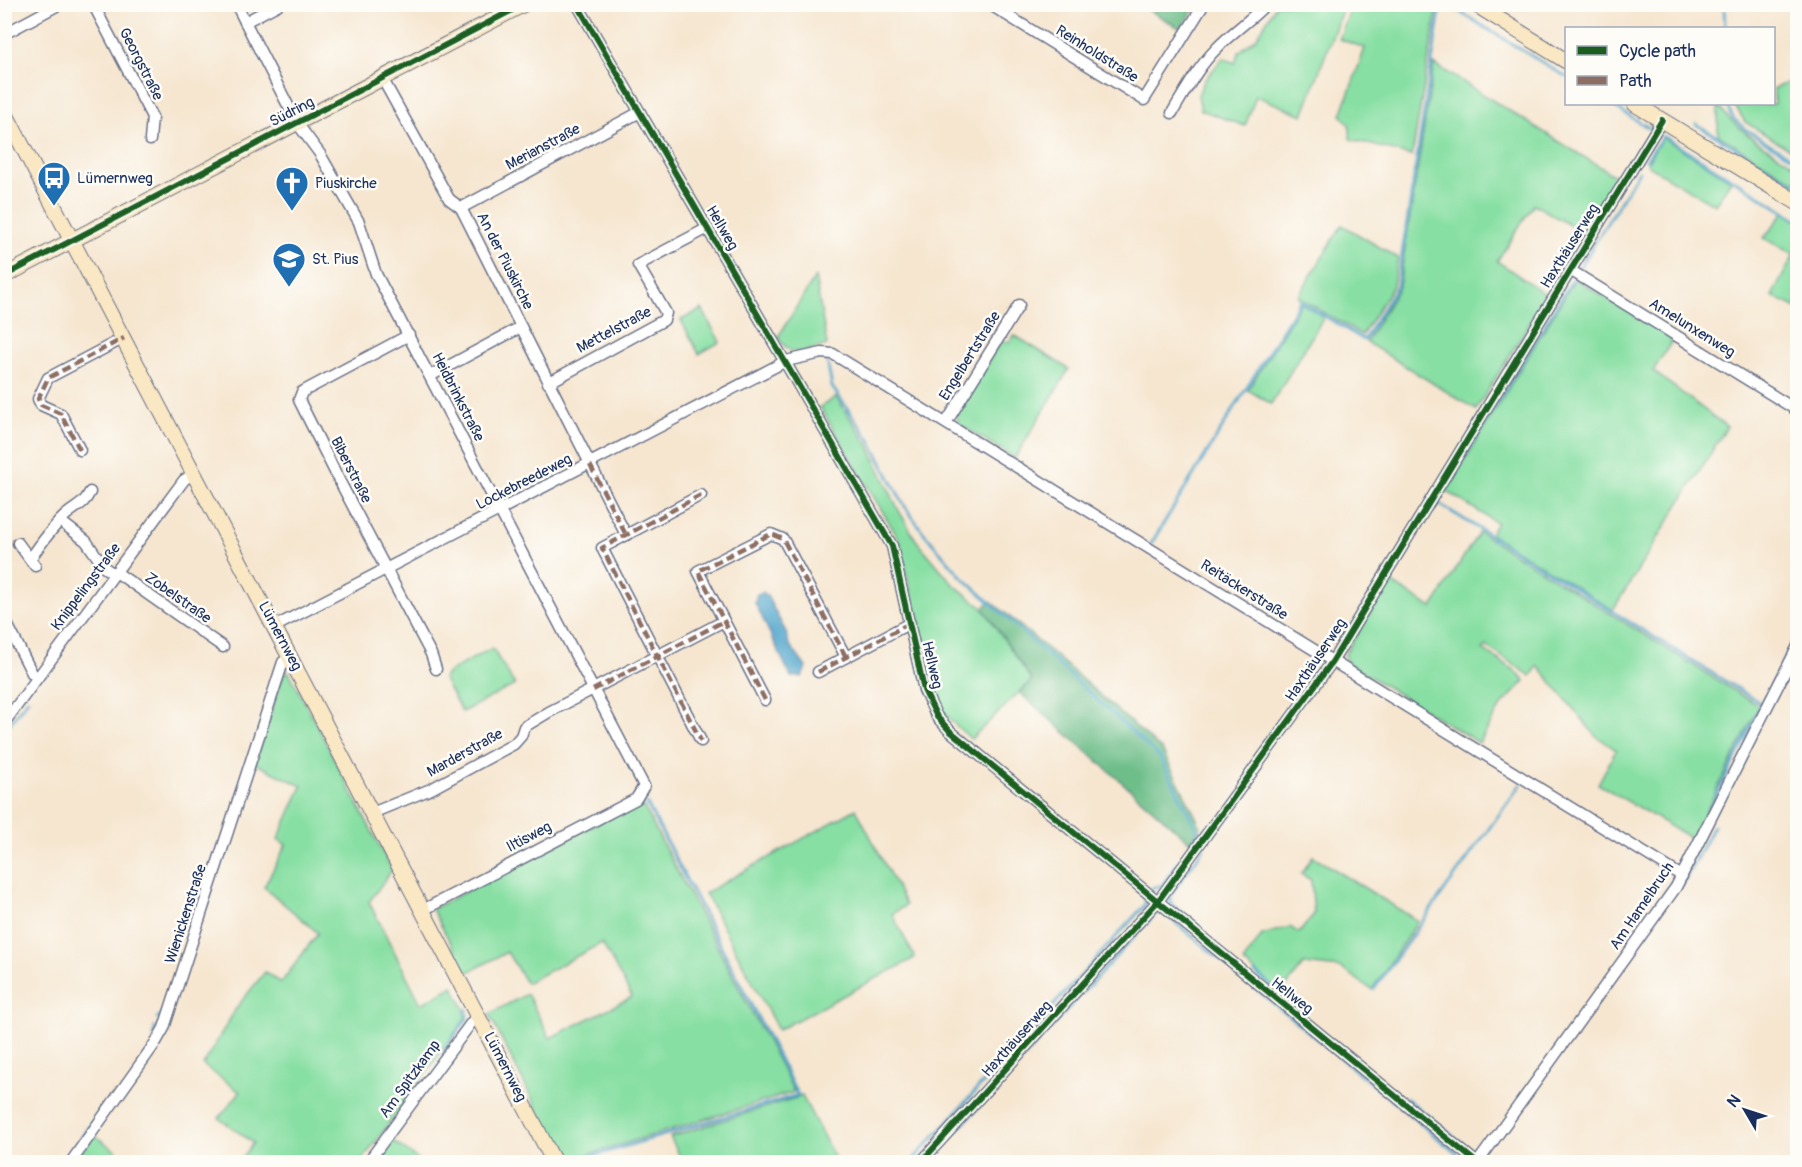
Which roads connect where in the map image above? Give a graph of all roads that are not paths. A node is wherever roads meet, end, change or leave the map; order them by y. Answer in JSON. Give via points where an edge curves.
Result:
{"nodes":[{"id":1,"x":60,"y":4,"type":"edge"},
{"id":2,"x":93,"y":4,"type":"edge"},
{"id":3,"x":236,"y":4,"type":"edge"},
{"id":4,"x":279,"y":4,"type":"edge"},
{"id":5,"x":524,"y":4,"type":"edge"},
{"id":6,"x":577,"y":4,"type":"edge"},
{"id":7,"x":988,"y":4,"type":"edge"},
{"id":8,"x":1204,"y":4,"type":"edge"},
{"id":9,"x":1266,"y":4,"type":"edge"},
{"id":10,"x":1475,"y":4,"type":"edge"},
{"id":11,"x":245,"y":22,"type":"junction"},
{"id":12,"x":4,"y":34,"type":"edge"},
{"id":13,"x":1565,"y":60,"type":"edge"},
{"id":14,"x":382,"y":78,"type":"junction"},
{"id":15,"x":1637,"y":105,"type":"edge"},
{"id":16,"x":4,"y":111,"type":"edge"},
{"id":17,"x":640,"y":112,"type":"junction"},
{"id":18,"x":1172,"y":113,"type":"dead end"},
{"id":19,"x":1662,"y":120,"type":"junction"},
{"id":20,"x":297,"y":123,"type":"junction"},
{"id":21,"x":150,"y":140,"type":"dead end"},
{"id":22,"x":1797,"y":203,"type":"edge"},
{"id":23,"x":461,"y":208,"type":"junction"},
{"id":24,"x":708,"y":228,"type":"junction"},
{"id":25,"x":72,"y":240,"type":"junction"},
{"id":26,"x":1570,"y":270,"type":"junction"},
{"id":27,"x":4,"y":276,"type":"edge"},
{"id":28,"x":1019,"y":305,"type":"dead end"},
{"id":29,"x":521,"y":327,"type":"junction"},
{"id":30,"x":409,"y":335,"type":"junction"},
{"id":31,"x":124,"y":338,"type":"junction"},
{"id":32,"x":786,"y":362,"type":"junction"},
{"id":33,"x":430,"y":376,"type":"junction"},
{"id":34,"x":548,"y":383,"type":"junction"},
{"id":35,"x":1797,"y":411,"type":"edge"},
{"id":36,"x":946,"y":423,"type":"junction"},
{"id":37,"x":80,"y":450,"type":"dead end"},
{"id":38,"x":590,"y":465,"type":"junction"},
{"id":39,"x":194,"y":473,"type":"junction"},
{"id":40,"x":90,"y":492,"type":"dead end"},
{"id":41,"x":701,"y":495,"type":"dead end"},
{"id":42,"x":500,"y":511,"type":"junction"},
{"id":43,"x":60,"y":520,"type":"junction"},
{"id":44,"x":626,"y":535,"type":"junction"},
{"id":45,"x":18,"y":543,"type":"dead end"},
{"id":46,"x":386,"y":569,"type":"junction"},
{"id":47,"x":115,"y":573,"type":"junction"},
{"id":48,"x":4,"y":618,"type":"edge"},
{"id":49,"x":724,"y":621,"type":"junction"},
{"id":50,"x":910,"y":623,"type":"junction"},
{"id":51,"x":274,"y":627,"type":"junction"},
{"id":52,"x":1797,"y":646,"type":"edge"},
{"id":53,"x":223,"y":648,"type":"dead end"},
{"id":54,"x":658,"y":656,"type":"junction"},
{"id":55,"x":290,"y":657,"type":"junction"},
{"id":56,"x":846,"y":657,"type":"junction"},
{"id":57,"x":1332,"y":662,"type":"junction"},
{"id":58,"x":436,"y":669,"type":"dead end"},
{"id":59,"x":818,"y":672,"type":"dead end"},
{"id":60,"x":37,"y":678,"type":"junction"},
{"id":61,"x":593,"y":690,"type":"junction"},
{"id":62,"x":765,"y":700,"type":"dead end"},
{"id":63,"x":4,"y":723,"type":"edge"},
{"id":64,"x":701,"y":741,"type":"dead end"},
{"id":65,"x":644,"y":786,"type":"joint"},
{"id":66,"x":372,"y":813,"type":"junction"},
{"id":67,"x":1682,"y":876,"type":"junction"},
{"id":68,"x":1158,"y":901,"type":"junction"},
{"id":69,"x":423,"y":910,"type":"junction"},
{"id":70,"x":477,"y":1015,"type":"junction"},
{"id":71,"x":71,"y":1162,"type":"edge"},
{"id":72,"x":368,"y":1162,"type":"edge"},
{"id":73,"x":554,"y":1162,"type":"edge"},
{"id":74,"x":921,"y":1162,"type":"edge"},
{"id":75,"x":1477,"y":1162,"type":"edge"}],
"edges":[{"from":1,"to":12,"type":"street"},
{"from":2,"to":21,"type":"street","name":"Georgstraße","via":[[152,117]]},
{"from":3,"to":11,"type":"street","name":"Heidbrinkstraße"},
{"from":4,"to":11,"type":"street"},
{"from":5,"to":14,"type":"street","name":"Südring"},
{"from":6,"to":17,"type":"street","name":"Hellweg"},
{"from":7,"to":8,"type":"street","name":"Reinholdstraße","via":[[1144,100]]},
{"from":9,"to":18,"type":"street","via":[[1218,46]]},
{"from":10,"to":13,"type":"street"},
{"from":11,"to":20,"type":"street","name":"Heidbrinkstraße"},
{"from":14,"to":20,"type":"street","name":"Südring"},
{"from":14,"to":23,"type":"street","name":"An der Piuskirche","via":[[449,199]]},
{"from":15,"to":19,"type":"street"},
{"from":16,"to":25,"type":"street","name":"Lümernweg"},
{"from":17,"to":23,"type":"street","name":"Merianstraße"},
{"from":17,"to":24,"type":"street","name":"Hellweg"},
{"from":19,"to":22,"type":"street"},
{"from":19,"to":26,"type":"street","name":"Haxthäuserweg"},
{"from":20,"to":25,"type":"street","name":"Südring"},
{"from":20,"to":30,"type":"street","name":"Heidbrinkstraße","via":[[320,154],[359,222],[376,274]]},
{"from":23,"to":29,"type":"street","name":"An der Piuskirche"},
{"from":24,"to":32,"type":"street","name":"Hellweg"},
{"from":24,"to":34,"type":"street","name":"Mettelstraße","via":[[638,265],[666,314],[664,320]]},
{"from":25,"to":27,"type":"street","name":"Südring"},
{"from":25,"to":31,"type":"street","name":"Lümernweg"},
{"from":26,"to":35,"type":"street","name":"Amelunxenweg"},
{"from":26,"to":57,"type":"street","name":"Haxthäuserweg"},
{"from":28,"to":36,"type":"street","name":"Engelbertstraße"},
{"from":29,"to":33,"type":"street"},
{"from":29,"to":34,"type":"street","name":"An der Piuskirche"},
{"from":30,"to":33,"type":"street","name":"Heidbrinkstraße"},
{"from":30,"to":46,"type":"street","name":"Biberstraße","via":[[302,392],[299,400]]},
{"from":31,"to":37,"type":"street","via":[[48,378],[38,399],[61,414]]},
{"from":31,"to":39,"type":"street","name":"Lümernweg"},
{"from":32,"to":36,"type":"street","name":"Reitäckerstraße","via":[[833,354]]},
{"from":32,"to":38,"type":"street","name":"Lockebreedeweg"},
{"from":32,"to":50,"type":"street","name":"Hellweg","via":[[892,546]]},
{"from":33,"to":42,"type":"street","name":"Heidbrinkstraße"},
{"from":34,"to":38,"type":"street","name":"An der Piuskirche"},
{"from":36,"to":57,"type":"street","name":"Reitäckerstraße"},
{"from":38,"to":42,"type":"street","name":"Lockebreedeweg"},
{"from":38,"to":44,"type":"street","name":"An der Piuskirche"},
{"from":39,"to":47,"type":"street","name":"Knippelingstraße","via":[[184,480]]},
{"from":39,"to":51,"type":"street","name":"Lümernweg"},
{"from":40,"to":43,"type":"street","via":[[85,501]]},
{"from":41,"to":44,"type":"street"},
{"from":42,"to":46,"type":"street","name":"Lockebreedeweg"},
{"from":42,"to":61,"type":"street","name":"Heidbrinkstraße"},
{"from":43,"to":45,"type":"street","via":[[33,563]]},
{"from":43,"to":47,"type":"street","name":"Zobelstraße","via":[[86,541],[105,568]]},
{"from":44,"to":54,"type":"street","via":[[602,548]]},
{"from":46,"to":51,"type":"street","name":"Lockebreedeweg"},
{"from":46,"to":58,"type":"street","name":"Biberstraße"},
{"from":47,"to":53,"type":"street","name":"Zobelstraße"},
{"from":47,"to":60,"type":"street","name":"Knippelingstraße"},
{"from":48,"to":60,"type":"street"},
{"from":49,"to":54,"type":"street","name":"Marderstraße"},
{"from":49,"to":56,"type":"street","via":[[698,571],[771,534],[783,539]]},
{"from":49,"to":62,"type":"street"},
{"from":50,"to":56,"type":"street"},
{"from":50,"to":68,"type":"street","name":"Hellweg","via":[[924,690],[937,717]]},
{"from":51,"to":55,"type":"street","name":"Lümernweg"},
{"from":52,"to":67,"type":"street","name":"Am Hamelbruch"},
{"from":54,"to":61,"type":"street","name":"Marderstraße"},
{"from":54,"to":64,"type":"street"},
{"from":55,"to":66,"type":"street","name":"Lümernweg"},
{"from":55,"to":71,"type":"street","name":"Wienickenstraße","via":[[283,662],[164,1028]]},
{"from":56,"to":59,"type":"street"},
{"from":57,"to":67,"type":"street","name":"Reitäckerstraße"},
{"from":57,"to":68,"type":"street","name":"Haxthäuserweg"},
{"from":60,"to":63,"type":"street","name":"Knippelingstraße"},
{"from":61,"to":65,"type":"street","name":"Heidbrinkstraße"},
{"from":61,"to":66,"type":"street","name":"Marderstraße","via":[[524,727],[514,744],[431,789]]},
{"from":65,"to":69,"type":"street","name":"Iltisweg","via":[[636,799]]},
{"from":66,"to":69,"type":"street","name":"Lümernweg"},
{"from":67,"to":75,"type":"street","name":"Am Hamelbruch"},
{"from":68,"to":74,"type":"street","name":"Haxthäuserweg"},
{"from":68,"to":75,"type":"street","name":"Hellweg"},
{"from":69,"to":70,"type":"street","name":"Lümernweg"},
{"from":70,"to":72,"type":"street","name":"Am Spitzkamp"},
{"from":70,"to":73,"type":"street","name":"Lümernweg"}]}
